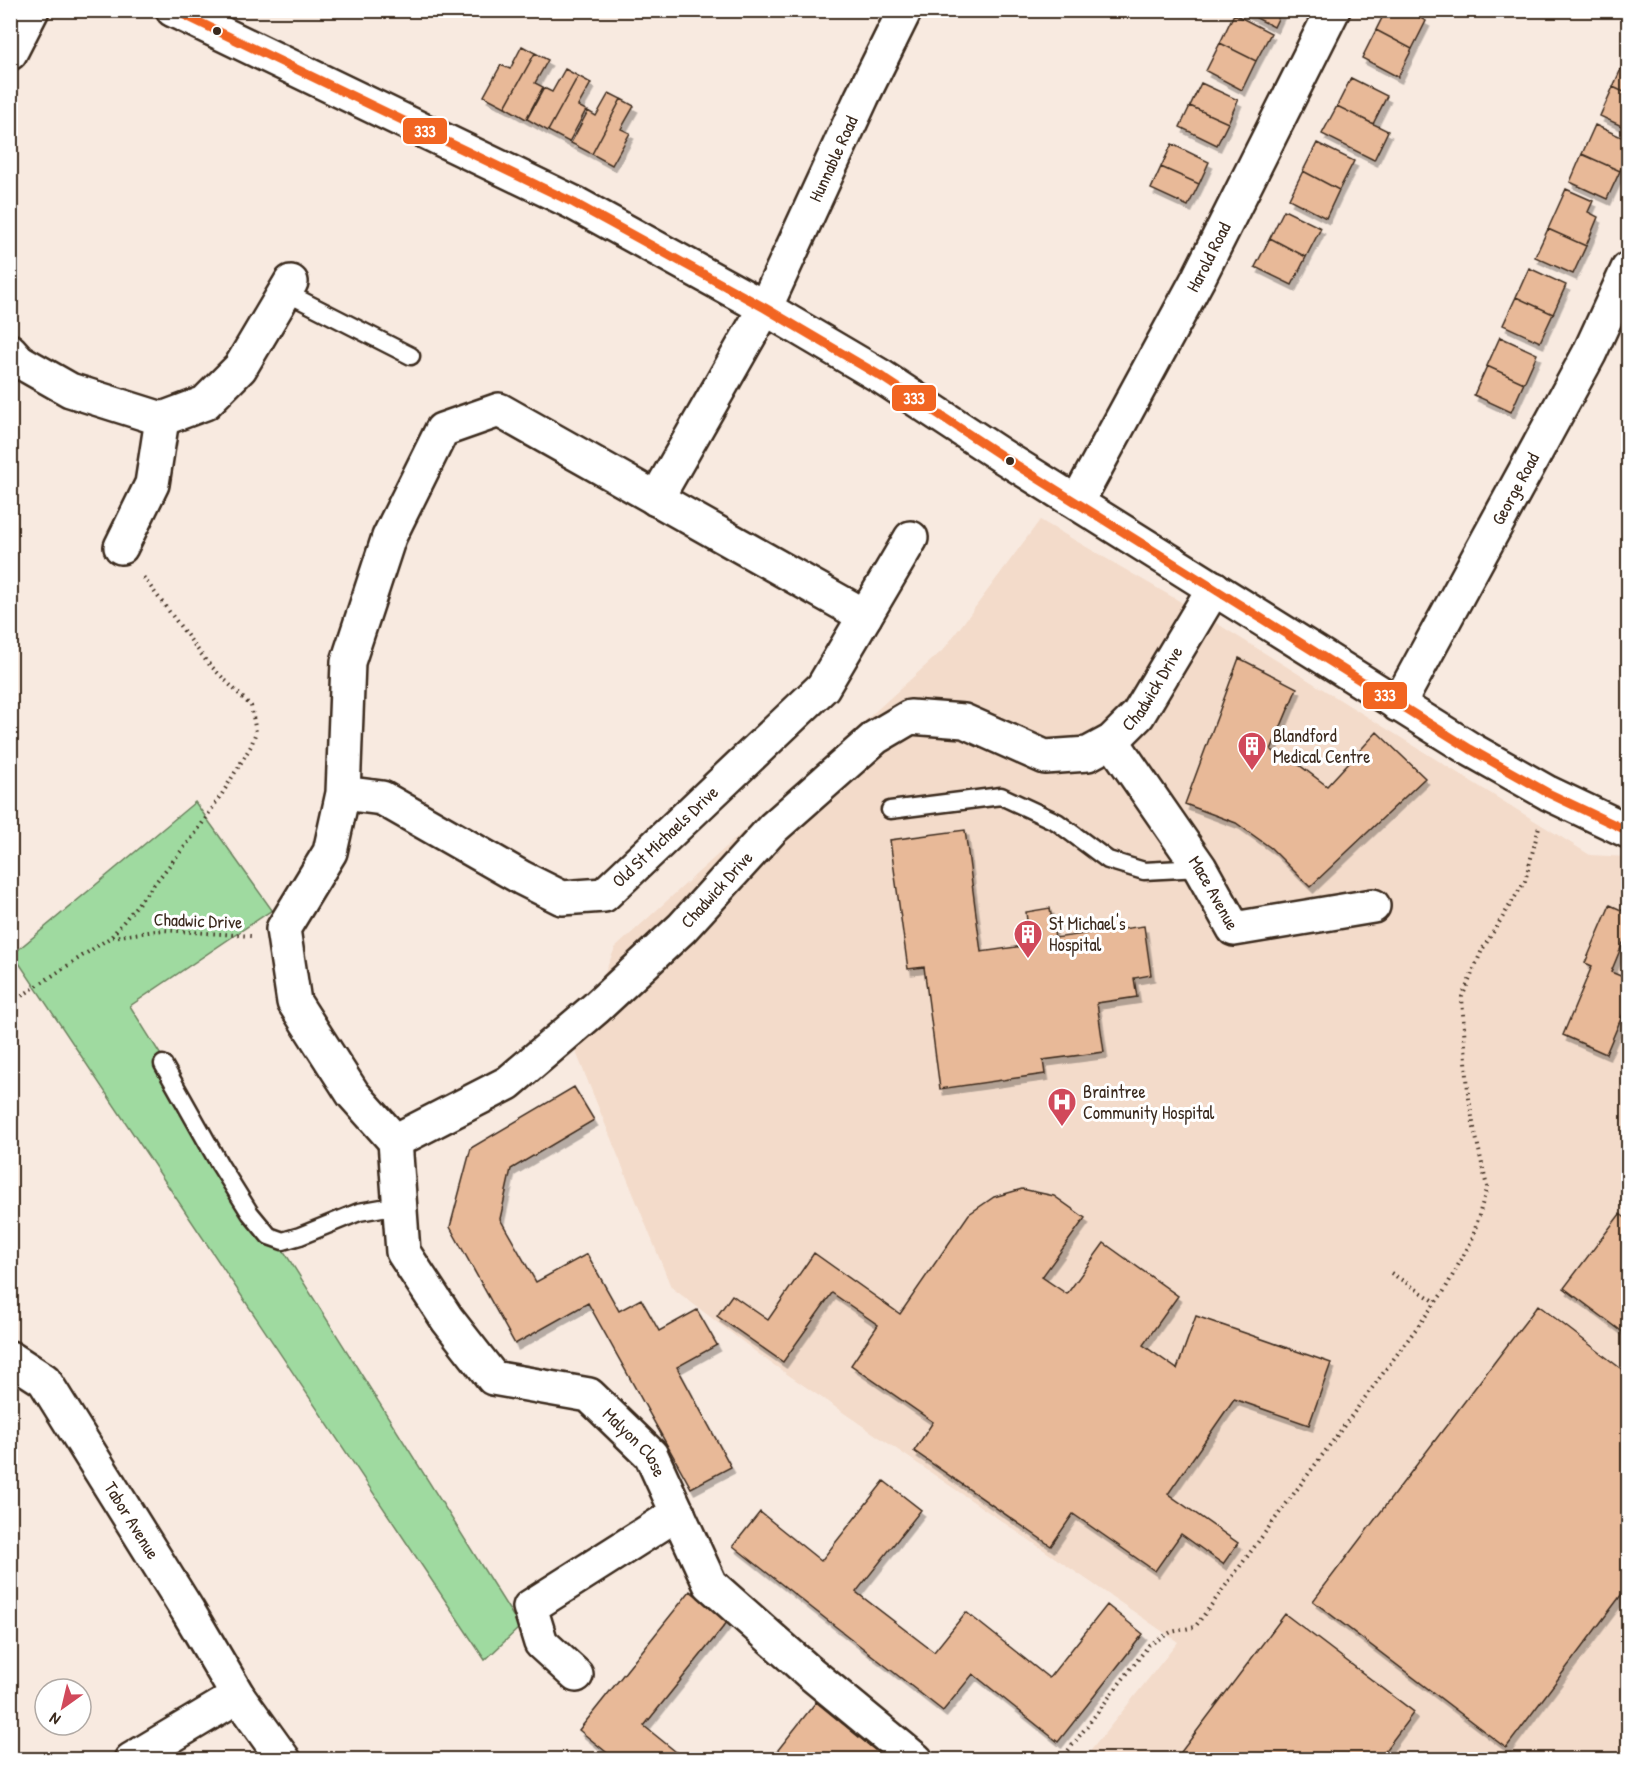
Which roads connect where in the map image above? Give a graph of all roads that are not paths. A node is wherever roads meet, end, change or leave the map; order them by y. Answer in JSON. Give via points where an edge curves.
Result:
{"nodes":[{"id":1,"x":32,"y":10,"type":"edge"},
{"id":2,"x":173,"y":10,"type":"edge"},
{"id":3,"x":905,"y":10,"type":"edge"},
{"id":4,"x":1333,"y":10,"type":"edge"},
{"id":5,"x":10,"y":53,"type":"edge"},
{"id":6,"x":1629,"y":269,"type":"edge"},
{"id":7,"x":288,"y":287,"type":"joint"},
{"id":8,"x":765,"y":308,"type":"junction"},
{"id":9,"x":10,"y":351,"type":"edge"},
{"id":10,"x":411,"y":356,"type":"dead end"},
{"id":11,"x":162,"y":419,"type":"junction"},
{"id":12,"x":656,"y":499,"type":"junction"},
{"id":13,"x":1077,"y":502,"type":"junction"},
{"id":14,"x":911,"y":538,"type":"dead end"},
{"id":15,"x":121,"y":547,"type":"road end"},
{"id":16,"x":1214,"y":588,"type":"junction"},
{"id":17,"x":866,"y":616,"type":"junction"},
{"id":18,"x":1398,"y":705,"type":"junction"},
{"id":19,"x":1112,"y":741,"type":"junction"},
{"id":20,"x":344,"y":793,"type":"junction"},
{"id":21,"x":890,"y":810,"type":"dead end"},
{"id":22,"x":1629,"y":831,"type":"edge"},
{"id":23,"x":1200,"y":868,"type":"junction"},
{"id":24,"x":1374,"y":906,"type":"dead end"},
{"id":25,"x":163,"y":1064,"type":"dead end"},
{"id":26,"x":395,"y":1141,"type":"junction"},
{"id":27,"x":399,"y":1205,"type":"junction"},
{"id":28,"x":10,"y":1358,"type":"edge"},
{"id":29,"x":678,"y":1513,"type":"junction"},
{"id":30,"x":576,"y":1675,"type":"dead end"},
{"id":31,"x":238,"y":1696,"type":"junction"},
{"id":32,"x":131,"y":1760,"type":"edge"},
{"id":33,"x":284,"y":1760,"type":"edge"},
{"id":34,"x":916,"y":1760,"type":"edge"}],
"edges":[{"from":1,"to":5,"type":"street"},
{"from":2,"to":8,"type":"street","via":[[574,203]]},
{"from":3,"to":8,"type":"street","name":"Hunnable Road"},
{"from":4,"to":13,"type":"street","name":"Harold Road","via":[[1199,277]]},
{"from":6,"to":18,"type":"street","name":"George Road","via":[[1589,354]]},
{"from":7,"to":10,"type":"lane"},
{"from":7,"to":11,"type":"street","via":[[240,368],[205,403]]},
{"from":8,"to":12,"type":"street"},
{"from":8,"to":13,"type":"street","via":[[882,376]]},
{"from":9,"to":11,"type":"street","via":[[19,361],[70,390]]},
{"from":11,"to":15,"type":"street","via":[[152,484]]},
{"from":12,"to":17,"type":"street"},
{"from":12,"to":20,"type":"street","via":[[500,410],[442,430],[389,537],[348,662]]},
{"from":13,"to":16,"type":"street"},
{"from":14,"to":17,"type":"street","name":"Old St Michaels Drive"},
{"from":16,"to":18,"type":"street"},
{"from":16,"to":19,"type":"street","name":"Chadwick Drive","via":[[1138,715]]},
{"from":17,"to":20,"type":"street","name":"Old St Michaels Drive","via":[[823,687],[604,894],[562,898],[382,798]]},
{"from":18,"to":22,"type":"street","via":[[1548,793]]},
{"from":19,"to":23,"type":"street","name":"Mace Avenue"},
{"from":19,"to":26,"type":"street","name":"Chadwick Drive","via":[[1088,754],[1045,757],[964,721],[910,717],[876,737],[773,828],[682,928],[507,1083]]},
{"from":20,"to":26,"type":"street","via":[[330,852],[283,929],[294,1002],[353,1094]]},
{"from":21,"to":23,"type":"lane","via":[[1001,796],[1057,822],[1108,861],[1144,871]]},
{"from":23,"to":24,"type":"street","name":"Mace Avenue","via":[[1234,929]]},
{"from":25,"to":27,"type":"lane","via":[[220,1165],[269,1236],[283,1241],[359,1212]]},
{"from":26,"to":27,"type":"street","name":"Malyon Close"},
{"from":27,"to":29,"type":"street","name":"Malyon Close","via":[[403,1252],[447,1319],[493,1378],[589,1395],[651,1455]]},
{"from":28,"to":31,"type":"street","name":"Tabor Avenue","via":[[44,1380]]},
{"from":29,"to":30,"type":"street","via":[[530,1607],[541,1643]]},
{"from":29,"to":34,"type":"street","name":"Malyon Close","via":[[710,1584]]},
{"from":31,"to":32,"type":"street"},
{"from":31,"to":33,"type":"street","name":"Tabor Avenue"}]}
